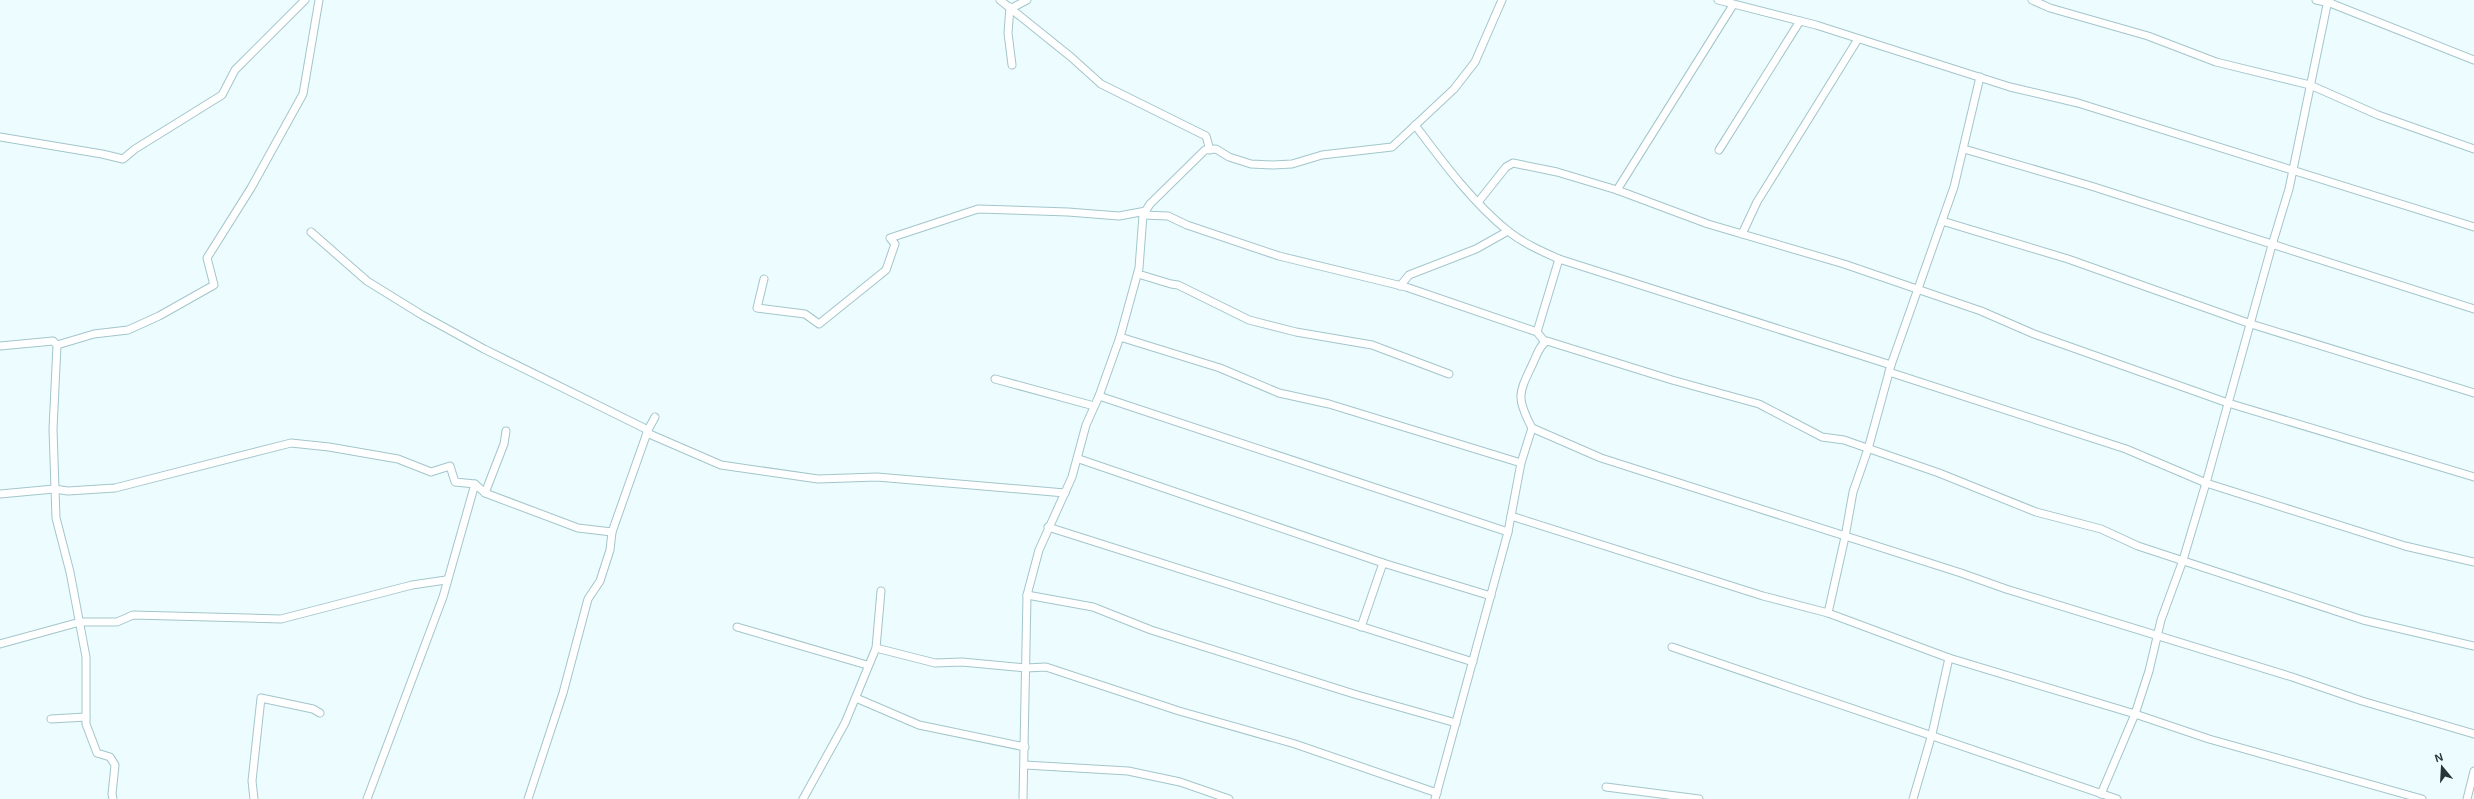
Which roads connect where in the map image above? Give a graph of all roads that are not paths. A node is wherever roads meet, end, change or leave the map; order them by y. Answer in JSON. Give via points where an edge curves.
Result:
{"nodes":[{"id":1,"x":305,"y":0,"type":"edge"},
{"id":2,"x":319,"y":0,"type":"edge"},
{"id":3,"x":1000,"y":0,"type":"edge"},
{"id":4,"x":1027,"y":0,"type":"edge"},
{"id":5,"x":1502,"y":0,"type":"edge"},
{"id":6,"x":1718,"y":0,"type":"edge"},
{"id":7,"x":2032,"y":0,"type":"edge"},
{"id":8,"x":2316,"y":0,"type":"edge"},
{"id":9,"x":2330,"y":2,"type":"edge"},
{"id":10,"x":1734,"y":5,"type":"junction"},
{"id":11,"x":1011,"y":8,"type":"junction"},
{"id":12,"x":1800,"y":21,"type":"junction"},
{"id":13,"x":1858,"y":39,"type":"junction"},
{"id":14,"x":2474,"y":60,"type":"edge"},
{"id":15,"x":1012,"y":65,"type":"dead end"},
{"id":16,"x":1980,"y":77,"type":"junction"},
{"id":17,"x":2310,"y":85,"type":"junction"},
{"id":18,"x":1415,"y":125,"type":"junction"},
{"id":19,"x":0,"y":137,"type":"edge"},
{"id":20,"x":1964,"y":149,"type":"junction"},
{"id":21,"x":2474,"y":149,"type":"edge"},
{"id":22,"x":1210,"y":150,"type":"junction"},
{"id":23,"x":1719,"y":150,"type":"dead end"},
{"id":24,"x":2293,"y":170,"type":"junction"},
{"id":25,"x":1617,"y":190,"type":"junction"},
{"id":26,"x":1478,"y":201,"type":"junction"},
{"id":27,"x":1144,"y":213,"type":"junction"},
{"id":28,"x":1942,"y":221,"type":"junction"},
{"id":29,"x":2474,"y":227,"type":"edge"},
{"id":30,"x":1508,"y":231,"type":"junction"},
{"id":31,"x":311,"y":232,"type":"dead end"},
{"id":32,"x":1742,"y":234,"type":"junction"},
{"id":33,"x":2272,"y":245,"type":"junction"},
{"id":34,"x":1558,"y":259,"type":"junction"},
{"id":35,"x":1138,"y":274,"type":"junction"},
{"id":36,"x":764,"y":278,"type":"dead end"},
{"id":37,"x":1400,"y":286,"type":"junction"},
{"id":38,"x":1917,"y":290,"type":"junction"},
{"id":39,"x":2474,"y":309,"type":"edge"},
{"id":40,"x":2251,"y":324,"type":"junction"},
{"id":41,"x":1537,"y":332,"type":"junction"},
{"id":42,"x":1120,"y":337,"type":"junction"},
{"id":43,"x":1545,"y":342,"type":"junction"},
{"id":44,"x":57,"y":345,"type":"junction"},
{"id":45,"x":0,"y":346,"type":"edge"},
{"id":46,"x":1890,"y":369,"type":"junction"},
{"id":47,"x":1449,"y":374,"type":"dead end"},
{"id":48,"x":995,"y":379,"type":"dead end"},
{"id":49,"x":2474,"y":393,"type":"edge"},
{"id":50,"x":1099,"y":396,"type":"junction"},
{"id":51,"x":2228,"y":403,"type":"junction"},
{"id":52,"x":1094,"y":406,"type":"junction"},
{"id":53,"x":655,"y":417,"type":"dead end"},
{"id":54,"x":1532,"y":428,"type":"junction"},
{"id":55,"x":506,"y":431,"type":"dead end"},
{"id":56,"x":648,"y":432,"type":"junction"},
{"id":57,"x":1868,"y":449,"type":"junction"},
{"id":58,"x":1079,"y":459,"type":"junction"},
{"id":59,"x":1521,"y":464,"type":"junction"},
{"id":60,"x":2474,"y":477,"type":"edge"},
{"id":61,"x":2206,"y":483,"type":"junction"},
{"id":62,"x":475,"y":484,"type":"junction"},
{"id":63,"x":54,"y":489,"type":"junction"},
{"id":64,"x":485,"y":493,"type":"junction"},
{"id":65,"x":1065,"y":493,"type":"junction"},
{"id":66,"x":0,"y":494,"type":"edge"},
{"id":67,"x":1511,"y":516,"type":"junction"},
{"id":68,"x":1048,"y":527,"type":"junction"},
{"id":69,"x":612,"y":532,"type":"junction"},
{"id":70,"x":1508,"y":532,"type":"junction"},
{"id":71,"x":1845,"y":536,"type":"junction"},
{"id":72,"x":2183,"y":560,"type":"junction"},
{"id":73,"x":2474,"y":562,"type":"edge"},
{"id":74,"x":1384,"y":563,"type":"junction"},
{"id":75,"x":446,"y":580,"type":"junction"},
{"id":76,"x":881,"y":591,"type":"dead end"},
{"id":77,"x":1027,"y":595,"type":"junction"},
{"id":78,"x":1491,"y":596,"type":"junction"},
{"id":79,"x":1828,"y":613,"type":"junction"},
{"id":80,"x":80,"y":622,"type":"junction"},
{"id":81,"x":737,"y":627,"type":"dead end"},
{"id":82,"x":1361,"y":627,"type":"junction"},
{"id":83,"x":2159,"y":636,"type":"junction"},
{"id":84,"x":0,"y":644,"type":"edge"},
{"id":85,"x":1672,"y":646,"type":"dead end"},
{"id":86,"x":2474,"y":646,"type":"edge"},
{"id":87,"x":876,"y":648,"type":"junction"},
{"id":88,"x":1948,"y":658,"type":"junction"},
{"id":89,"x":1473,"y":662,"type":"junction"},
{"id":90,"x":867,"y":665,"type":"junction"},
{"id":91,"x":1026,"y":668,"type":"junction"},
{"id":92,"x":856,"y":698,"type":"junction"},
{"id":93,"x":320,"y":714,"type":"dead end"},
{"id":94,"x":2135,"y":714,"type":"junction"},
{"id":95,"x":86,"y":717,"type":"junction"},
{"id":96,"x":51,"y":719,"type":"dead end"},
{"id":97,"x":1456,"y":723,"type":"junction"},
{"id":98,"x":1932,"y":734,"type":"junction"},
{"id":99,"x":2474,"y":734,"type":"edge"},
{"id":100,"x":1025,"y":747,"type":"junction"},
{"id":101,"x":1025,"y":765,"type":"junction"},
{"id":102,"x":2474,"y":771,"type":"edge"},
{"id":103,"x":1606,"y":787,"type":"dead end"},
{"id":104,"x":2101,"y":794,"type":"junction"},
{"id":105,"x":1436,"y":796,"type":"edge"},
{"id":106,"x":113,"y":799,"type":"edge"},
{"id":107,"x":254,"y":799,"type":"edge"},
{"id":108,"x":366,"y":799,"type":"edge"},
{"id":109,"x":528,"y":799,"type":"edge"},
{"id":110,"x":803,"y":799,"type":"edge"},
{"id":111,"x":1023,"y":799,"type":"edge"},
{"id":112,"x":1229,"y":799,"type":"edge"},
{"id":113,"x":1699,"y":799,"type":"edge"},
{"id":114,"x":1912,"y":799,"type":"edge"},
{"id":115,"x":2117,"y":799,"type":"edge"},
{"id":116,"x":2422,"y":799,"type":"edge"},
{"id":117,"x":2467,"y":799,"type":"edge"}],
"edges":[{"from":1,"to":19,"type":"street","via":[[235,70],[222,95],[123,159]]},
{"from":2,"to":44,"type":"street","via":[[302,94],[251,188],[207,258],[214,285],[128,330],[94,334]]},
{"from":3,"to":11,"type":"street"},
{"from":4,"to":11,"type":"street"},
{"from":5,"to":18,"type":"street","via":[[1475,62],[1454,89]]},
{"from":6,"to":10,"type":"street"},
{"from":7,"to":17,"type":"street","via":[[2050,8],[2148,36],[2216,62]]},
{"from":8,"to":9,"type":"street"},
{"from":9,"to":14,"type":"street"},
{"from":9,"to":17,"type":"street","via":[[2327,5]]},
{"from":10,"to":12,"type":"street"},
{"from":10,"to":25,"type":"street"},
{"from":11,"to":15,"type":"street","via":[[1008,33]]},
{"from":11,"to":22,"type":"street","via":[[1101,84],[1206,136]]},
{"from":12,"to":13,"type":"street"},
{"from":12,"to":23,"type":"street"},
{"from":13,"to":16,"type":"street"},
{"from":13,"to":32,"type":"street","via":[[1757,202]]},
{"from":16,"to":20,"type":"street"},
{"from":16,"to":24,"type":"street","via":[[2078,103]]},
{"from":17,"to":21,"type":"street","via":[[2378,115]]},
{"from":17,"to":24,"type":"street"},
{"from":18,"to":22,"type":"street","via":[[1392,147],[1386,149],[1322,155],[1292,164],[1250,164]]},
{"from":18,"to":26,"type":"street","via":[[1450,172]]},
{"from":20,"to":28,"type":"street"},
{"from":20,"to":33,"type":"street","via":[[2090,186]]},
{"from":22,"to":27,"type":"street","via":[[1198,155]]},
{"from":24,"to":29,"type":"street"},
{"from":24,"to":33,"type":"street","via":[[2285,209]]},
{"from":25,"to":26,"type":"street","via":[[1557,172],[1513,163],[1506,167]]},
{"from":25,"to":32,"type":"street"},
{"from":26,"to":30,"type":"street"},
{"from":27,"to":35,"type":"street"},
{"from":27,"to":36,"type":"street","via":[[1118,216],[978,209],[890,238],[895,244],[886,270],[819,324],[805,314],[757,308]]},
{"from":27,"to":37,"type":"street","via":[[1168,216],[1187,225],[1279,256]]},
{"from":28,"to":38,"type":"street"},
{"from":28,"to":40,"type":"street","via":[[2068,260]]},
{"from":30,"to":34,"type":"street"},
{"from":30,"to":37,"type":"street","via":[[1476,249],[1409,275]]},
{"from":31,"to":56,"type":"street","via":[[367,281],[422,315]]},
{"from":32,"to":38,"type":"street","via":[[1844,264]]},
{"from":33,"to":39,"type":"street"},
{"from":33,"to":40,"type":"street"},
{"from":34,"to":41,"type":"street"},
{"from":34,"to":46,"type":"street"},
{"from":35,"to":42,"type":"street"},
{"from":35,"to":47,"type":"street","via":[[1178,285],[1249,320],[1296,332],[1372,345]]},
{"from":37,"to":41,"type":"street"},
{"from":38,"to":46,"type":"street"},
{"from":38,"to":51,"type":"street","via":[[1981,311],[2034,334]]},
{"from":40,"to":49,"type":"street"},
{"from":40,"to":51,"type":"street"},
{"from":41,"to":43,"type":"street"},
{"from":42,"to":50,"type":"street"},
{"from":42,"to":59,"type":"street","via":[[1220,368],[1279,393],[1329,404]]},
{"from":43,"to":54,"type":"street","via":[[1520,390],[1521,407]]},
{"from":43,"to":57,"type":"street","via":[[1759,404],[1822,437],[1844,440]]},
{"from":44,"to":45,"type":"street","via":[[53,341]]},
{"from":44,"to":63,"type":"street","via":[[53,429]]},
{"from":46,"to":57,"type":"street"},
{"from":46,"to":61,"type":"street","via":[[2126,449]]},
{"from":48,"to":52,"type":"street"},
{"from":50,"to":52,"type":"street"},
{"from":50,"to":70,"type":"street"},
{"from":51,"to":60,"type":"street"},
{"from":51,"to":61,"type":"street"},
{"from":52,"to":58,"type":"street","via":[[1086,425]]},
{"from":53,"to":56,"type":"street"},
{"from":54,"to":59,"type":"street"},
{"from":54,"to":71,"type":"street","via":[[1601,458]]},
{"from":55,"to":64,"type":"street","via":[[504,444]]},
{"from":56,"to":65,"type":"street","via":[[721,465],[818,479],[877,477]]},
{"from":56,"to":69,"type":"street"},
{"from":57,"to":71,"type":"street","via":[[1853,492]]},
{"from":57,"to":72,"type":"street","via":[[2036,512],[2101,529],[2138,546]]},
{"from":58,"to":65,"type":"street"},
{"from":58,"to":74,"type":"street"},
{"from":59,"to":67,"type":"street"},
{"from":61,"to":72,"type":"street"},
{"from":61,"to":73,"type":"street","via":[[2405,546]]},
{"from":62,"to":63,"type":"street","via":[[455,482],[450,466],[431,472],[398,459],[291,443],[115,488],[68,491]]},
{"from":62,"to":64,"type":"street"},
{"from":62,"to":75,"type":"street"},
{"from":63,"to":66,"type":"street"},
{"from":63,"to":80,"type":"street","via":[[56,518],[63,538]]},
{"from":64,"to":69,"type":"street","via":[[578,528]]},
{"from":65,"to":68,"type":"street"},
{"from":67,"to":70,"type":"street"},
{"from":67,"to":79,"type":"street","via":[[1763,596]]},
{"from":68,"to":77,"type":"street","via":[[1032,570]]},
{"from":68,"to":82,"type":"street"},
{"from":69,"to":109,"type":"street","via":[[610,550],[600,581],[588,599],[563,693]]},
{"from":70,"to":78,"type":"street"},
{"from":71,"to":79,"type":"street"},
{"from":71,"to":83,"type":"street"},
{"from":72,"to":83,"type":"street","via":[[2161,620]]},
{"from":72,"to":86,"type":"street","via":[[2363,620]]},
{"from":74,"to":78,"type":"street"},
{"from":74,"to":82,"type":"street"},
{"from":75,"to":80,"type":"street","via":[[412,585],[281,619],[133,615],[117,622]]},
{"from":75,"to":108,"type":"street","via":[[443,597]]},
{"from":76,"to":87,"type":"street"},
{"from":77,"to":91,"type":"street"},
{"from":77,"to":97,"type":"street","via":[[1093,607],[1151,630],[1354,694]]},
{"from":78,"to":89,"type":"street"},
{"from":79,"to":88,"type":"street"},
{"from":80,"to":84,"type":"street"},
{"from":80,"to":95,"type":"street","via":[[86,657]]},
{"from":81,"to":90,"type":"street"},
{"from":82,"to":89,"type":"street"},
{"from":83,"to":94,"type":"street"},
{"from":83,"to":99,"type":"street","via":[[2292,677],[2362,702]]},
{"from":85,"to":98,"type":"street"},
{"from":87,"to":90,"type":"street"},
{"from":87,"to":91,"type":"street","via":[[935,663],[962,662]]},
{"from":88,"to":94,"type":"street"},
{"from":88,"to":98,"type":"street"},
{"from":89,"to":97,"type":"street"},
{"from":90,"to":92,"type":"street"},
{"from":91,"to":100,"type":"street"},
{"from":91,"to":105,"type":"street","via":[[1046,667],[1179,711],[1295,744]]},
{"from":92,"to":100,"type":"street","via":[[925,727]]},
{"from":92,"to":110,"type":"street","via":[[824,764]]},
{"from":93,"to":107,"type":"street","via":[[313,709],[261,698],[252,781]]},
{"from":94,"to":104,"type":"street"},
{"from":94,"to":116,"type":"street","via":[[2209,739]]},
{"from":95,"to":96,"type":"street"},
{"from":95,"to":106,"type":"street","via":[[97,753],[110,757],[115,765]]},
{"from":97,"to":105,"type":"street"},
{"from":98,"to":104,"type":"street"},
{"from":98,"to":114,"type":"street"},
{"from":100,"to":101,"type":"street"},
{"from":101,"to":111,"type":"street"},
{"from":101,"to":112,"type":"street","via":[[1128,771],[1180,782]]},
{"from":102,"to":117,"type":"street"},
{"from":103,"to":113,"type":"street"},
{"from":104,"to":115,"type":"street"}]}
